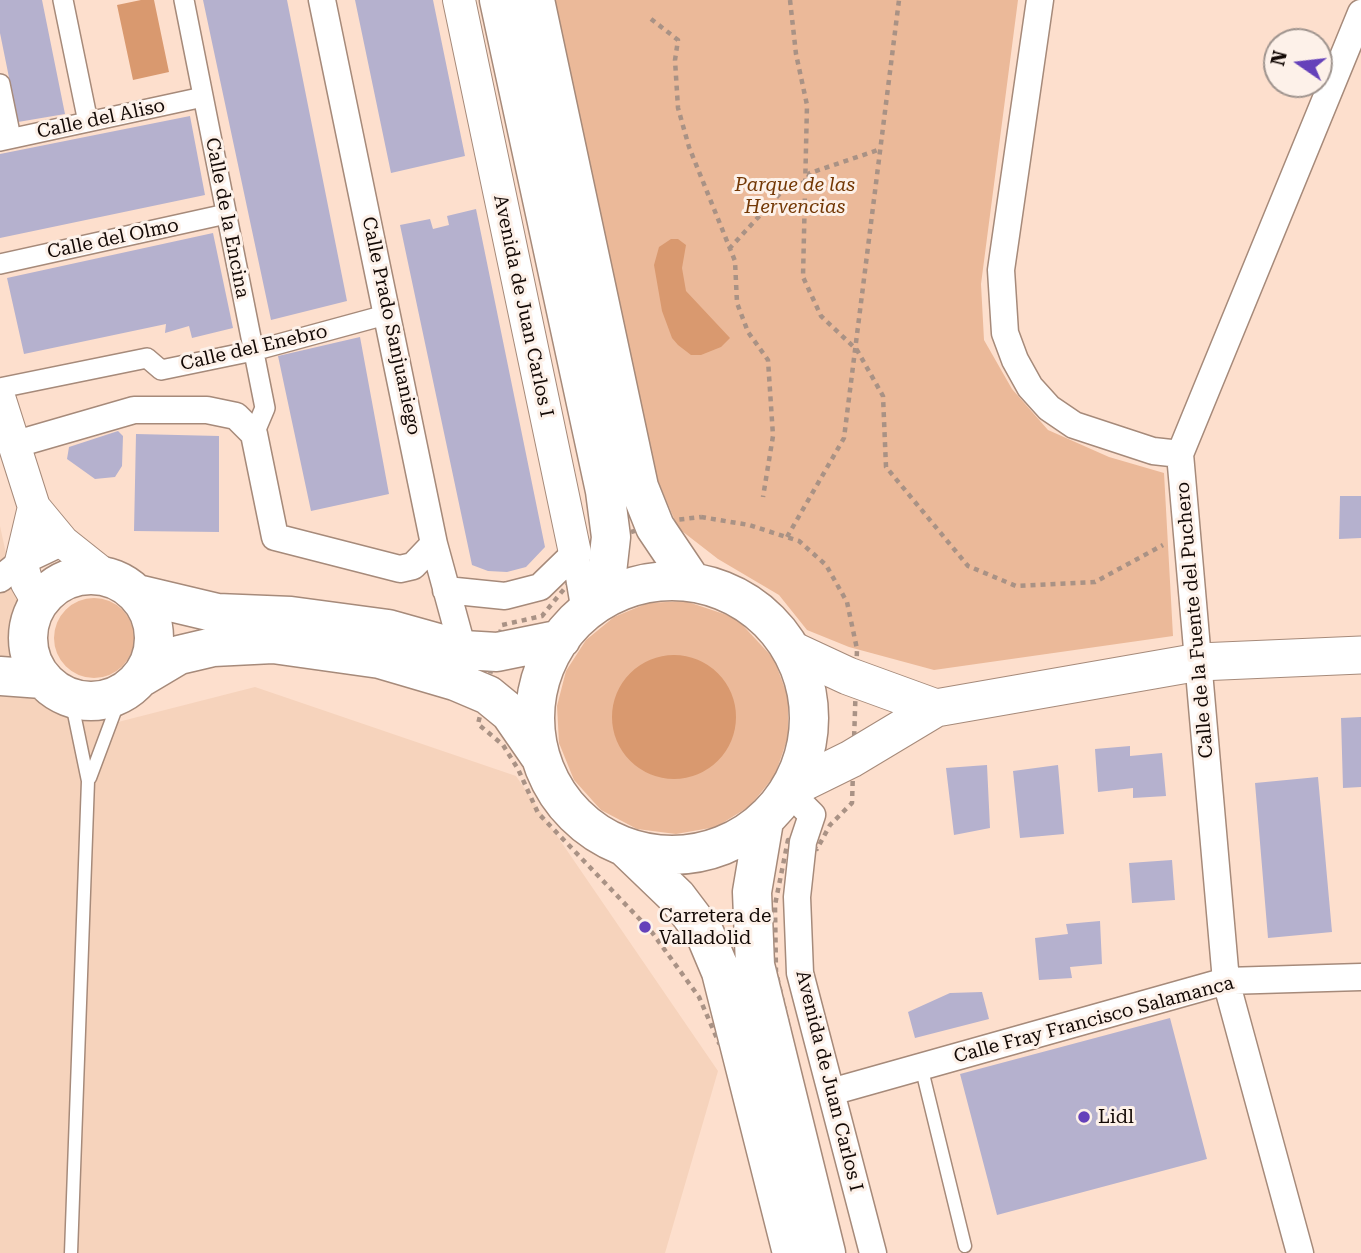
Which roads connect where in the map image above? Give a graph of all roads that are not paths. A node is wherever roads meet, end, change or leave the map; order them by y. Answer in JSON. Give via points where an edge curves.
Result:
{"nodes":[{"id":1,"x":63,"y":0,"type":"edge"},
{"id":2,"x":184,"y":0,"type":"edge"},
{"id":3,"x":322,"y":0,"type":"edge"},
{"id":4,"x":459,"y":0,"type":"edge"},
{"id":5,"x":499,"y":0,"type":"edge"},
{"id":6,"x":535,"y":0,"type":"edge"},
{"id":7,"x":1040,"y":0,"type":"edge"},
{"id":8,"x":1361,"y":13,"type":"edge"},
{"id":9,"x":0,"y":83,"type":"edge"},
{"id":10,"x":203,"y":97,"type":"junction"},
{"id":11,"x":88,"y":121,"type":"junction"},
{"id":12,"x":6,"y":139,"type":"edge"},
{"id":13,"x":226,"y":215,"type":"junction"},
{"id":14,"x":0,"y":264,"type":"edge"},
{"id":15,"x":389,"y":314,"type":"junction"},
{"id":16,"x":253,"y":351,"type":"junction"},
{"id":17,"x":0,"y":388,"type":"edge"},
{"id":18,"x":0,"y":400,"type":"edge"},
{"id":19,"x":254,"y":434,"type":"junction"},
{"id":20,"x":13,"y":445,"type":"junction"},
{"id":21,"x":1180,"y":454,"type":"junction"},
{"id":22,"x":34,"y":507,"type":"junction"},
{"id":23,"x":63,"y":542,"type":"junction"},
{"id":24,"x":434,"y":544,"type":"junction"},
{"id":25,"x":576,"y":562,"type":"junction"},
{"id":26,"x":11,"y":570,"type":"edge"},
{"id":27,"x":692,"y":582,"type":"junction"},
{"id":28,"x":122,"y":585,"type":"junction"},
{"id":29,"x":446,"y":590,"type":"junction"},
{"id":30,"x":583,"y":617,"type":"junction"},
{"id":31,"x":23,"y":618,"type":"edge"},
{"id":32,"x":792,"y":650,"type":"junction"},
{"id":33,"x":480,"y":651,"type":"junction"},
{"id":34,"x":1361,"y":655,"type":"edge"},
{"id":35,"x":1199,"y":662,"type":"junction"},
{"id":36,"x":0,"y":676,"type":"edge"},
{"id":37,"x":132,"y":686,"type":"junction"},
{"id":38,"x":57,"y":689,"type":"junction"},
{"id":39,"x":936,"y":708,"type":"junction"},
{"id":40,"x":540,"y":755,"type":"junction"},
{"id":41,"x":88,"y":782,"type":"junction"},
{"id":42,"x":790,"y":791,"type":"junction"},
{"id":43,"x":764,"y":821,"type":"junction"},
{"id":44,"x":626,"y":848,"type":"junction"},
{"id":45,"x":1361,"y":977,"type":"edge"},
{"id":46,"x":1226,"y":981,"type":"junction"},
{"id":47,"x":754,"y":1035,"type":"junction"},
{"id":48,"x":921,"y":1066,"type":"junction"},
{"id":49,"x":831,"y":1091,"type":"junction"},
{"id":50,"x":965,"y":1246,"type":"dead end"},
{"id":51,"x":71,"y":1253,"type":"edge"},
{"id":52,"x":792,"y":1253,"type":"edge"},
{"id":53,"x":826,"y":1253,"type":"edge"},
{"id":54,"x":873,"y":1253,"type":"edge"},
{"id":55,"x":1300,"y":1253,"type":"edge"}],
"edges":[{"from":1,"to":11,"type":"street"},
{"from":2,"to":10,"type":"street","name":"Calle de la Encina"},
{"from":3,"to":15,"type":"street","name":"Calle Prado Sanjuaniego"},
{"from":4,"to":25,"type":"street","name":"Avenida de Juan Carlos I"},
{"from":5,"to":30,"type":"highway","via":[[605,491],[611,537]]},
{"from":6,"to":27,"type":"highway","via":[[639,487],[655,527]]},
{"from":7,"to":21,"type":"street","via":[[1001,270],[1006,333],[1030,387],[1049,408],[1074,425],[1153,451]]},
{"from":8,"to":21,"type":"street","name":"Calle de la Fuente del Puchero"},
{"from":9,"to":12,"type":"street"},
{"from":10,"to":11,"type":"street","name":"Calle del Aliso"},
{"from":10,"to":13,"type":"street","name":"Calle de la Encina"},
{"from":11,"to":12,"type":"street","name":"Calle del Aliso"},
{"from":13,"to":14,"type":"street","name":"Calle del Olmo"},
{"from":13,"to":16,"type":"street","name":"Calle de la Encina"},
{"from":15,"to":16,"type":"street","name":"Calle del Enebro"},
{"from":15,"to":24,"type":"street","name":"Calle Prado Sanjuaniego"},
{"from":16,"to":17,"type":"street","name":"Calle del Enebro","via":[[161,370],[147,358]]},
{"from":16,"to":19,"type":"street","name":"Calle de la Encina","via":[[265,408]]},
{"from":18,"to":20,"type":"street"},
{"from":19,"to":20,"type":"street","via":[[236,416],[207,410],[134,410]]},
{"from":19,"to":24,"type":"street","via":[[275,537],[400,569],[413,566]]},
{"from":20,"to":22,"type":"street"},
{"from":21,"to":35,"type":"street","name":"Calle de la Fuente del Puchero"},
{"from":22,"to":23,"type":"street"},
{"from":22,"to":26,"type":"street"},
{"from":23,"to":26,"type":"street"},
{"from":23,"to":28,"type":"street"},
{"from":24,"to":29,"type":"street","name":"Calle Prado Sanjuaniego"},
{"from":25,"to":29,"type":"street","via":[[540,587],[505,596]]},
{"from":25,"to":30,"type":"street","name":"Avenida de Juan Carlos I"},
{"from":26,"to":31,"type":"street","via":[[27,583]]},
{"from":27,"to":30,"type":"highway","via":[[646,583]]},
{"from":27,"to":32,"type":"highway","via":[[731,594],[766,617]]},
{"from":28,"to":31,"type":"highway","via":[[73,577],[57,584]]},
{"from":28,"to":33,"type":"highway","via":[[217,612],[291,615],[388,629]]},
{"from":28,"to":37,"type":"highway","via":[[147,608],[155,643]]},
{"from":29,"to":33,"type":"street","name":"Calle Prado Sanjuaniego"},
{"from":30,"to":33,"type":"highway"},
{"from":30,"to":40,"type":"highway","via":[[542,675],[535,715]]},
{"from":31,"to":38,"type":"highway","via":[[31,660]]},
{"from":32,"to":39,"type":"main road"},
{"from":32,"to":42,"type":"highway","via":[[808,695],[808,744]]},
{"from":34,"to":35,"type":"main road"},
{"from":35,"to":39,"type":"main road"},
{"from":35,"to":46,"type":"street","name":"Calle de la Fuente del Puchero"},
{"from":36,"to":38,"type":"highway"},
{"from":37,"to":38,"type":"highway","via":[[88,702]]},
{"from":37,"to":40,"type":"highway","via":[[191,653],[213,648],[273,644],[380,659],[488,695],[510,713]]},
{"from":37,"to":41,"type":"lane"},
{"from":38,"to":41,"type":"lane"},
{"from":39,"to":42,"type":"main road"},
{"from":40,"to":44,"type":"highway","via":[[558,795],[587,827]]},
{"from":41,"to":51,"type":"lane"},
{"from":42,"to":43,"type":"highway"},
{"from":42,"to":49,"type":"street","name":"Avenida de Juan Carlos I","via":[[812,814],[803,842],[797,897],[800,973]]},
{"from":43,"to":44,"type":"highway","via":[[722,847],[674,857]]},
{"from":43,"to":47,"type":"highway","via":[[752,892]]},
{"from":44,"to":47,"type":"highway","via":[[677,897],[705,934]]},
{"from":45,"to":46,"type":"street","name":"Calle Fray Francisco Salamanca"},
{"from":46,"to":48,"type":"street","name":"Calle Fray Francisco Salamanca"},
{"from":46,"to":55,"type":"street","name":"Calle de la Fuente del Puchero"},
{"from":47,"to":52,"type":"highway"},
{"from":47,"to":53,"type":"highway"},
{"from":48,"to":49,"type":"street","name":"Calle Fray Francisco Salamanca"},
{"from":48,"to":50,"type":"lane"},
{"from":49,"to":54,"type":"street","name":"Avenida de Juan Carlos I"}]}
